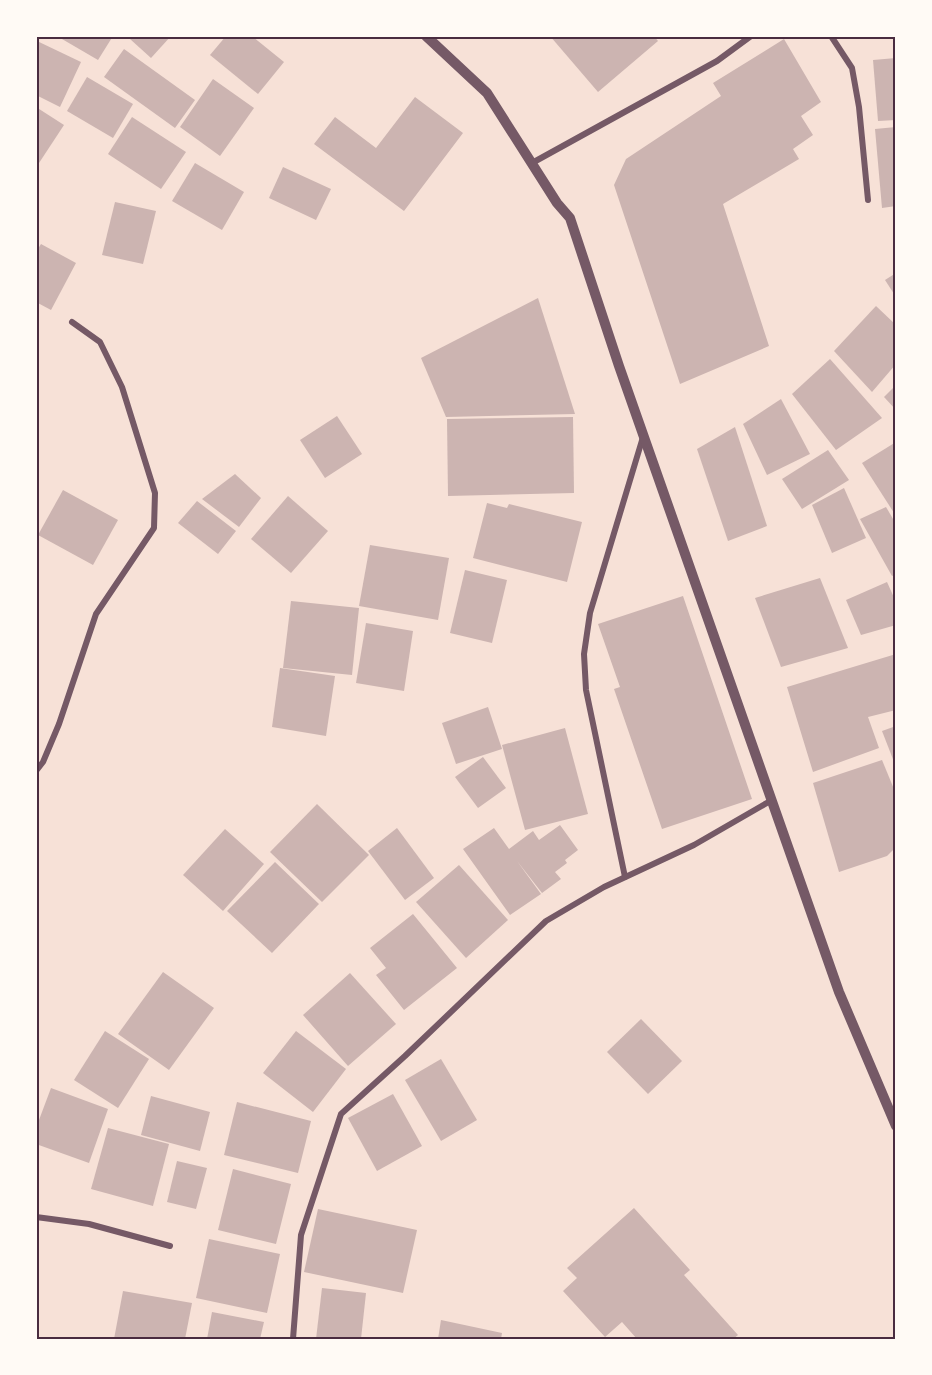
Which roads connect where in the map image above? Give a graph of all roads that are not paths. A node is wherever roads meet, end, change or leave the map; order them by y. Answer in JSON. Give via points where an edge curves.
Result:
{"nodes":[{"id":1,"x":426,"y":36,"type":"edge"},
{"id":2,"x":751,"y":36,"type":"edge"},
{"id":3,"x":831,"y":36,"type":"edge"},
{"id":4,"x":532,"y":163,"type":"junction"},
{"id":5,"x":868,"y":200,"type":"dead end"},
{"id":6,"x":72,"y":322,"type":"dead end"},
{"id":7,"x":644,"y":436,"type":"junction"},
{"id":8,"x":36,"y":771,"type":"edge"},
{"id":9,"x":772,"y":800,"type":"junction"},
{"id":10,"x":625,"y":877,"type":"junction"},
{"id":11,"x":896,"y":1126,"type":"edge"},
{"id":12,"x":36,"y":1217,"type":"edge"},
{"id":13,"x":170,"y":1246,"type":"dead end"},
{"id":14,"x":293,"y":1339,"type":"edge"}],
"edges":[{"from":1,"to":4,"type":"street","via":[[487,93]]},
{"from":2,"to":4,"type":"street","via":[[717,61]]},
{"from":3,"to":5,"type":"street","via":[[852,68]]},
{"from":4,"to":7,"type":"street","via":[[570,218]]},
{"from":6,"to":8,"type":"street","via":[[100,342],[122,387],[155,493],[154,528],[96,614],[59,724]]},
{"from":7,"to":9,"type":"street"},
{"from":7,"to":10,"type":"street","via":[[590,612],[584,654],[586,690]]},
{"from":9,"to":10,"type":"street","via":[[694,845]]},
{"from":9,"to":11,"type":"street","via":[[839,992]]},
{"from":10,"to":14,"type":"street","via":[[546,921],[341,1114],[301,1235]]},
{"from":12,"to":13,"type":"street","via":[[89,1224]]}]}
